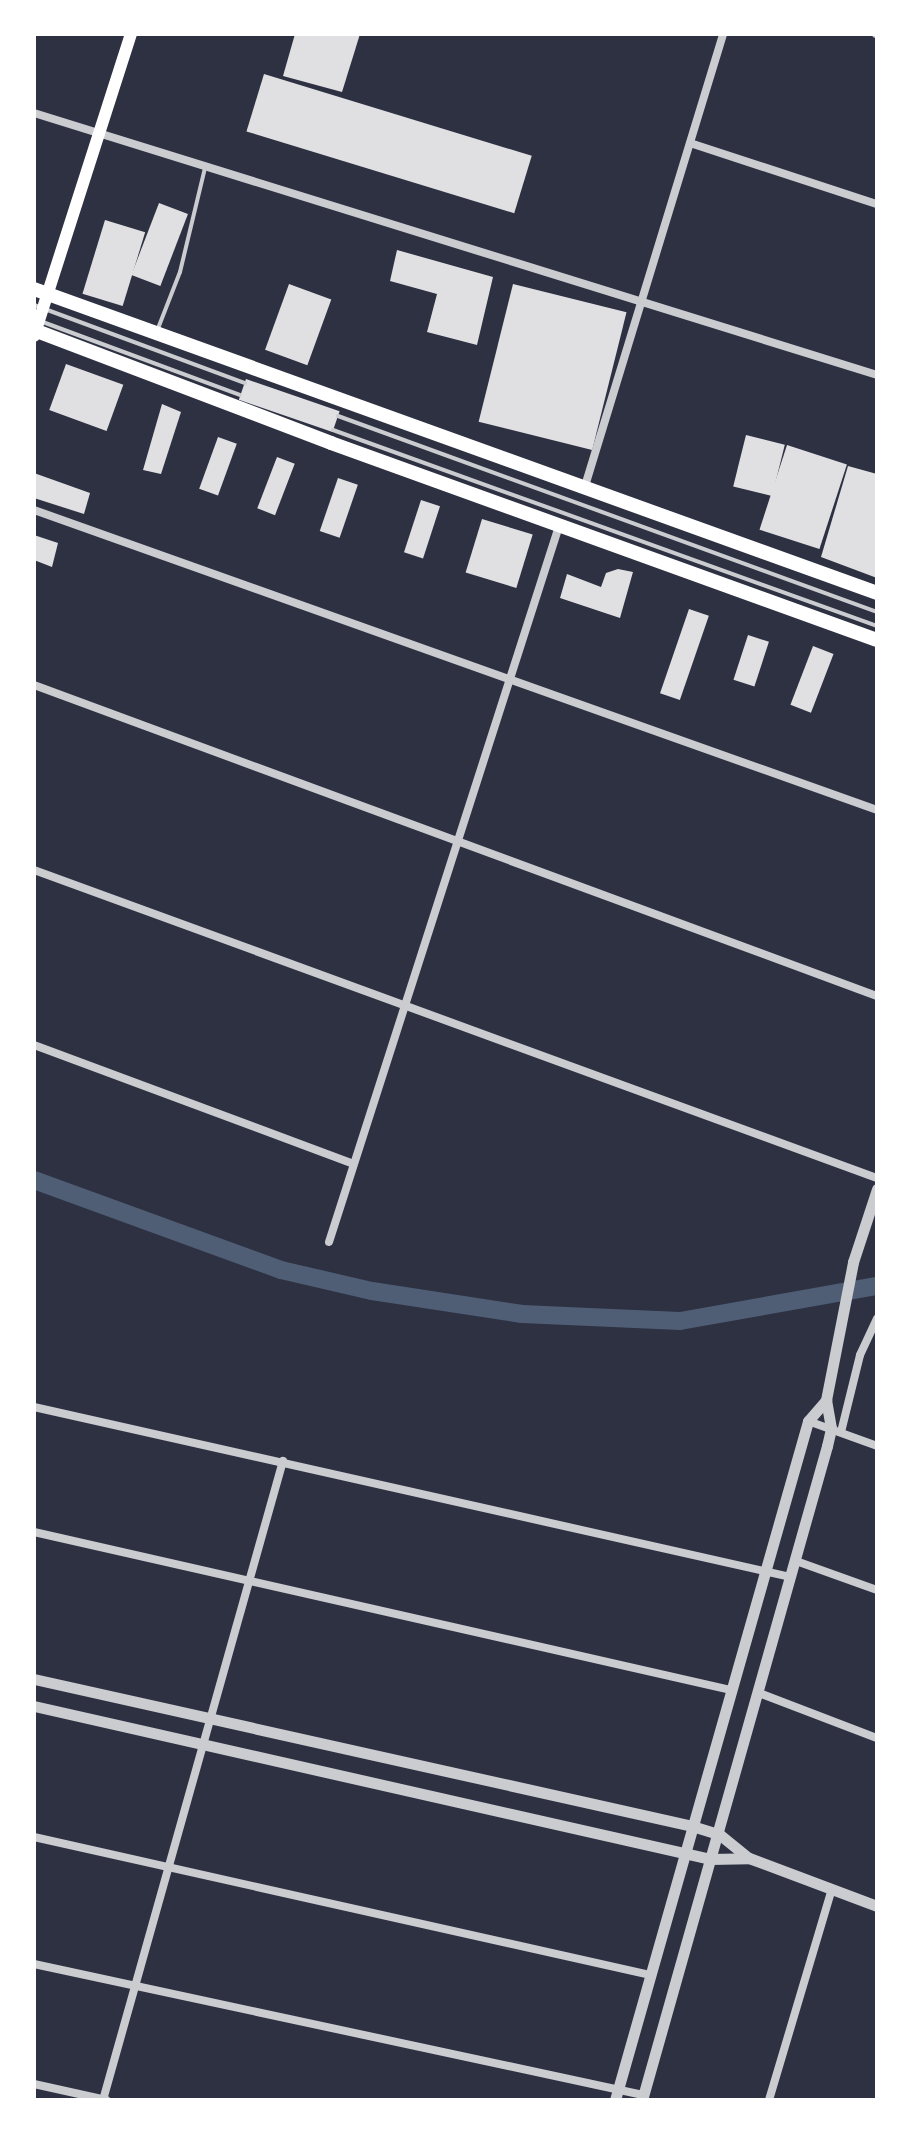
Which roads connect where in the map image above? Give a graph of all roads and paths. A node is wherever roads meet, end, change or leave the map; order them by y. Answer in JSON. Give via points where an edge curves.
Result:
{"nodes":[{"id":1,"x":131,"y":34,"type":"edge"},
{"id":2,"x":723,"y":34,"type":"edge"},
{"id":3,"x":34,"y":113,"type":"edge"},
{"id":4,"x":103,"y":134,"type":"junction"},
{"id":5,"x":690,"y":143,"type":"junction"},
{"id":6,"x":205,"y":166,"type":"junction"},
{"id":7,"x":877,"y":204,"type":"edge"},
{"id":8,"x":642,"y":302,"type":"junction"},
{"id":9,"x":37,"y":315,"type":"edge"},
{"id":10,"x":157,"y":334,"type":"junction"},
{"id":11,"x":877,"y":375,"type":"edge"},
{"id":12,"x":245,"y":383,"type":"dead end"},
{"id":13,"x":240,"y":395,"type":"dead end"},
{"id":14,"x":338,"y":416,"type":"dead end"},
{"id":15,"x":333,"y":430,"type":"dead end"},
{"id":16,"x":585,"y":486,"type":"junction"},
{"id":17,"x":34,"y":510,"type":"edge"},
{"id":18,"x":560,"y":523,"type":"junction"},
{"id":19,"x":877,"y":593,"type":"edge"},
{"id":20,"x":877,"y":612,"type":"edge"},
{"id":21,"x":877,"y":626,"type":"edge"},
{"id":22,"x":877,"y":640,"type":"edge"},
{"id":23,"x":511,"y":681,"type":"junction"},
{"id":24,"x":34,"y":685,"type":"edge"},
{"id":25,"x":877,"y":810,"type":"edge"},
{"id":26,"x":460,"y":841,"type":"junction"},
{"id":27,"x":34,"y":870,"type":"edge"},
{"id":28,"x":877,"y":996,"type":"edge"},
{"id":29,"x":407,"y":1007,"type":"junction"},
{"id":30,"x":34,"y":1045,"type":"edge"},
{"id":31,"x":352,"y":1163,"type":"junction"},
{"id":32,"x":877,"y":1178,"type":"edge"},
{"id":33,"x":877,"y":1189,"type":"edge"},
{"id":34,"x":329,"y":1242,"type":"dead end"},
{"id":35,"x":877,"y":1319,"type":"edge"},
{"id":36,"x":826,"y":1400,"type":"junction"},
{"id":37,"x":34,"y":1407,"type":"edge"},
{"id":38,"x":808,"y":1421,"type":"junction"},
{"id":39,"x":836,"y":1430,"type":"junction"},
{"id":40,"x":877,"y":1446,"type":"edge"},
{"id":41,"x":283,"y":1461,"type":"junction"},
{"id":42,"x":34,"y":1532,"type":"edge"},
{"id":43,"x":796,"y":1561,"type":"junction"},
{"id":44,"x":766,"y":1568,"type":"junction"},
{"id":45,"x":791,"y":1577,"type":"junction"},
{"id":46,"x":251,"y":1581,"type":"junction"},
{"id":47,"x":877,"y":1590,"type":"edge"},
{"id":48,"x":34,"y":1679,"type":"edge"},
{"id":49,"x":731,"y":1690,"type":"junction"},
{"id":50,"x":759,"y":1693,"type":"junction"},
{"id":51,"x":34,"y":1706,"type":"edge"},
{"id":52,"x":210,"y":1717,"type":"junction"},
{"id":53,"x":877,"y":1738,"type":"edge"},
{"id":54,"x":205,"y":1744,"type":"junction"},
{"id":55,"x":692,"y":1826,"type":"junction"},
{"id":56,"x":719,"y":1834,"type":"junction"},
{"id":57,"x":34,"y":1837,"type":"edge"},
{"id":58,"x":685,"y":1853,"type":"junction"},
{"id":59,"x":749,"y":1858,"type":"junction"},
{"id":60,"x":710,"y":1859,"type":"junction"},
{"id":61,"x":171,"y":1868,"type":"junction"},
{"id":62,"x":832,"y":1889,"type":"junction"},
{"id":63,"x":877,"y":1906,"type":"edge"},
{"id":64,"x":34,"y":1964,"type":"edge"},
{"id":65,"x":650,"y":1975,"type":"junction"},
{"id":66,"x":137,"y":1987,"type":"junction"},
{"id":67,"x":34,"y":2084,"type":"edge"},
{"id":68,"x":617,"y":2094,"type":"edge"},
{"id":69,"x":642,"y":2098,"type":"edge"},
{"id":70,"x":105,"y":2100,"type":"edge"},
{"id":71,"x":769,"y":2100,"type":"edge"}],
"edges":[{"from":1,"to":4,"type":"main road"},
{"from":2,"to":5,"type":"street"},
{"from":3,"to":4,"type":"street"},
{"from":4,"to":6,"type":"street"},
{"from":4,"to":9,"type":"main road"},
{"from":5,"to":7,"type":"street"},
{"from":5,"to":8,"type":"street"},
{"from":6,"to":8,"type":"street"},
{"from":6,"to":10,"type":"lane","via":[[180,272]]},
{"from":8,"to":11,"type":"street"},
{"from":8,"to":16,"type":"street"},
{"from":9,"to":10,"type":"main road"},
{"from":9,"to":12,"type":"lane"},
{"from":9,"to":13,"type":"lane"},
{"from":9,"to":18,"type":"main road"},
{"from":10,"to":16,"type":"main road"},
{"from":14,"to":20,"type":"lane"},
{"from":15,"to":21,"type":"lane"},
{"from":16,"to":19,"type":"main road"},
{"from":17,"to":23,"type":"street"},
{"from":18,"to":22,"type":"main road"},
{"from":18,"to":23,"type":"street"},
{"from":23,"to":25,"type":"street"},
{"from":23,"to":26,"type":"street"},
{"from":24,"to":26,"type":"street"},
{"from":26,"to":28,"type":"street"},
{"from":26,"to":29,"type":"street"},
{"from":27,"to":29,"type":"street"},
{"from":29,"to":31,"type":"street"},
{"from":29,"to":32,"type":"street"},
{"from":30,"to":31,"type":"street"},
{"from":31,"to":34,"type":"street"},
{"from":33,"to":36,"type":"street","via":[[853,1262]]},
{"from":35,"to":39,"type":"street"},
{"from":36,"to":38,"type":"street"},
{"from":36,"to":39,"type":"street"},
{"from":37,"to":41,"type":"street"},
{"from":38,"to":39,"type":"street"},
{"from":38,"to":44,"type":"street"},
{"from":39,"to":40,"type":"street"},
{"from":39,"to":43,"type":"street"},
{"from":41,"to":44,"type":"street"},
{"from":41,"to":46,"type":"street"},
{"from":42,"to":46,"type":"street"},
{"from":43,"to":45,"type":"street"},
{"from":43,"to":47,"type":"street"},
{"from":44,"to":45,"type":"street"},
{"from":44,"to":49,"type":"street"},
{"from":45,"to":50,"type":"street"},
{"from":46,"to":49,"type":"street"},
{"from":46,"to":52,"type":"street"},
{"from":48,"to":52,"type":"street"},
{"from":49,"to":55,"type":"street"},
{"from":50,"to":53,"type":"street"},
{"from":50,"to":56,"type":"street"},
{"from":51,"to":54,"type":"street"},
{"from":52,"to":54,"type":"street"},
{"from":52,"to":55,"type":"street"},
{"from":54,"to":58,"type":"street"},
{"from":54,"to":61,"type":"street"},
{"from":55,"to":56,"type":"street"},
{"from":55,"to":58,"type":"street"},
{"from":56,"to":59,"type":"street"},
{"from":56,"to":60,"type":"street"},
{"from":57,"to":61,"type":"street"},
{"from":58,"to":60,"type":"street"},
{"from":58,"to":65,"type":"street"},
{"from":59,"to":60,"type":"street"},
{"from":59,"to":62,"type":"street"},
{"from":60,"to":69,"type":"street"},
{"from":61,"to":65,"type":"street"},
{"from":61,"to":66,"type":"street"},
{"from":62,"to":63,"type":"street"},
{"from":62,"to":71,"type":"street"},
{"from":64,"to":66,"type":"street"},
{"from":65,"to":68,"type":"street"},
{"from":66,"to":68,"type":"street"},
{"from":66,"to":70,"type":"street"},
{"from":67,"to":70,"type":"street"},
{"from":68,"to":69,"type":"street"}]}
